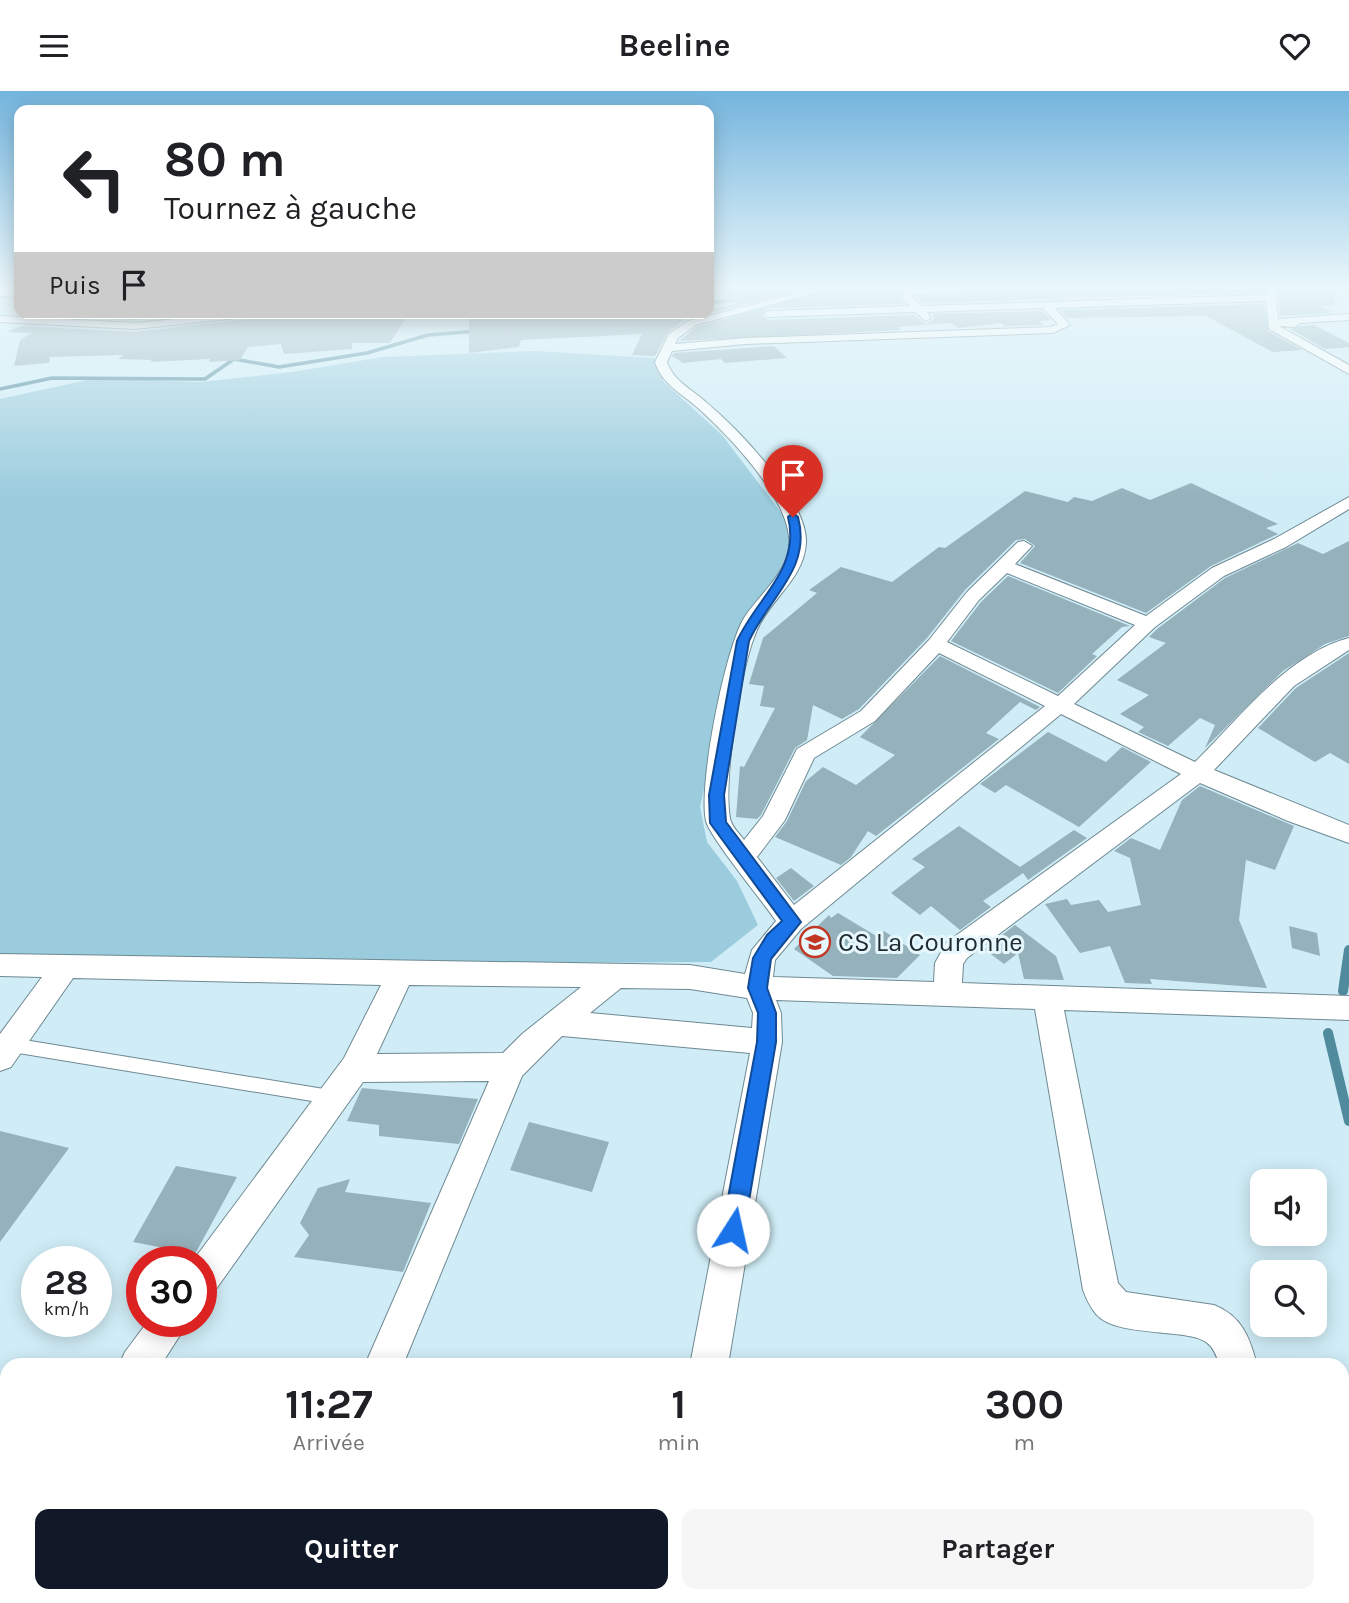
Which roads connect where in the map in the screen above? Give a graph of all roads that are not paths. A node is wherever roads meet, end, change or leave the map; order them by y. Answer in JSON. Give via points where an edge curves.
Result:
{"nodes":[{"id":1,"x":664,"y":359,"type":"edge"},
{"id":2,"x":1329,"y":359,"type":"edge"},
{"id":3,"x":1349,"y":369,"type":"edge"},
{"id":4,"x":1349,"y":502,"type":"edge"},
{"id":5,"x":1024,"y":546,"type":"dead end"},
{"id":6,"x":1003,"y":565,"type":"junction"},
{"id":7,"x":1148,"y":623,"type":"junction"},
{"id":8,"x":936,"y":644,"type":"junction"},
{"id":9,"x":1349,"y":644,"type":"edge"},
{"id":10,"x":1062,"y":703,"type":"junction"},
{"id":11,"x":1198,"y":773,"type":"junction"},
{"id":12,"x":1349,"y":834,"type":"edge"},
{"id":13,"x":743,"y":858,"type":"junction"},
{"id":14,"x":792,"y":922,"type":"junction"},
{"id":15,"x":0,"y":965,"type":"edge"},
{"id":16,"x":65,"y":968,"type":"junction"},
{"id":17,"x":400,"y":974,"type":"junction"},
{"id":18,"x":617,"y":975,"type":"junction"},
{"id":19,"x":757,"y":988,"type":"junction"},
{"id":20,"x":947,"y":995,"type":"junction"},
{"id":21,"x":1047,"y":999,"type":"junction"},
{"id":22,"x":1335,"y":1008,"type":"edge"},
{"id":23,"x":558,"y":1023,"type":"junction"},
{"id":24,"x":767,"y":1042,"type":"junction"},
{"id":25,"x":3,"y":1048,"type":"edge"},
{"id":26,"x":510,"y":1067,"type":"junction"},
{"id":27,"x":355,"y":1068,"type":"junction"},
{"id":28,"x":334,"y":1098,"type":"junction"},
{"id":29,"x":217,"y":1257,"type":"edge"},
{"id":30,"x":158,"y":1337,"type":"edge"},
{"id":31,"x":143,"y":1358,"type":"edge"},
{"id":32,"x":387,"y":1358,"type":"edge"},
{"id":33,"x":710,"y":1358,"type":"edge"},
{"id":34,"x":1236,"y":1358,"type":"edge"}],
"edges":[{"from":1,"to":13,"type":"street","via":[[666,376],[716,418],[789,509],[798,537],[787,573],[746,631],[723,753],[718,823]]},
{"from":2,"to":3,"type":"street"},
{"from":4,"to":7,"type":"street","via":[[1280,543],[1218,572]]},
{"from":5,"to":6,"type":"street"},
{"from":6,"to":7,"type":"street"},
{"from":6,"to":8,"type":"street"},
{"from":7,"to":10,"type":"street"},
{"from":8,"to":10,"type":"street"},
{"from":8,"to":13,"type":"street","via":[[868,716],[805,754],[774,820]]},
{"from":9,"to":11,"type":"street","via":[[1335,648],[1287,682]]},
{"from":10,"to":11,"type":"street"},
{"from":10,"to":14,"type":"street"},
{"from":11,"to":12,"type":"street"},
{"from":11,"to":20,"type":"street","via":[[957,950],[949,963]]},
{"from":13,"to":14,"type":"street"},
{"from":14,"to":19,"type":"street","via":[[766,949]]},
{"from":15,"to":16,"type":"street"},
{"from":16,"to":17,"type":"street"},
{"from":16,"to":25,"type":"street"},
{"from":17,"to":18,"type":"street"},
{"from":17,"to":27,"type":"street"},
{"from":18,"to":19,"type":"street","via":[[690,977]]},
{"from":18,"to":23,"type":"street"},
{"from":19,"to":20,"type":"street"},
{"from":19,"to":24,"type":"street","via":[[767,1013]]},
{"from":20,"to":21,"type":"street"},
{"from":21,"to":22,"type":"street"},
{"from":21,"to":34,"type":"street","via":[[1101,1290],[1110,1304],[1126,1310],[1214,1323],[1232,1342]]},
{"from":23,"to":24,"type":"street"},
{"from":23,"to":26,"type":"street"},
{"from":24,"to":33,"type":"street"},
{"from":25,"to":28,"type":"lane"},
{"from":26,"to":27,"type":"street"},
{"from":26,"to":32,"type":"street"},
{"from":27,"to":28,"type":"street"},
{"from":28,"to":29,"type":"street"},
{"from":30,"to":31,"type":"street"}]}
